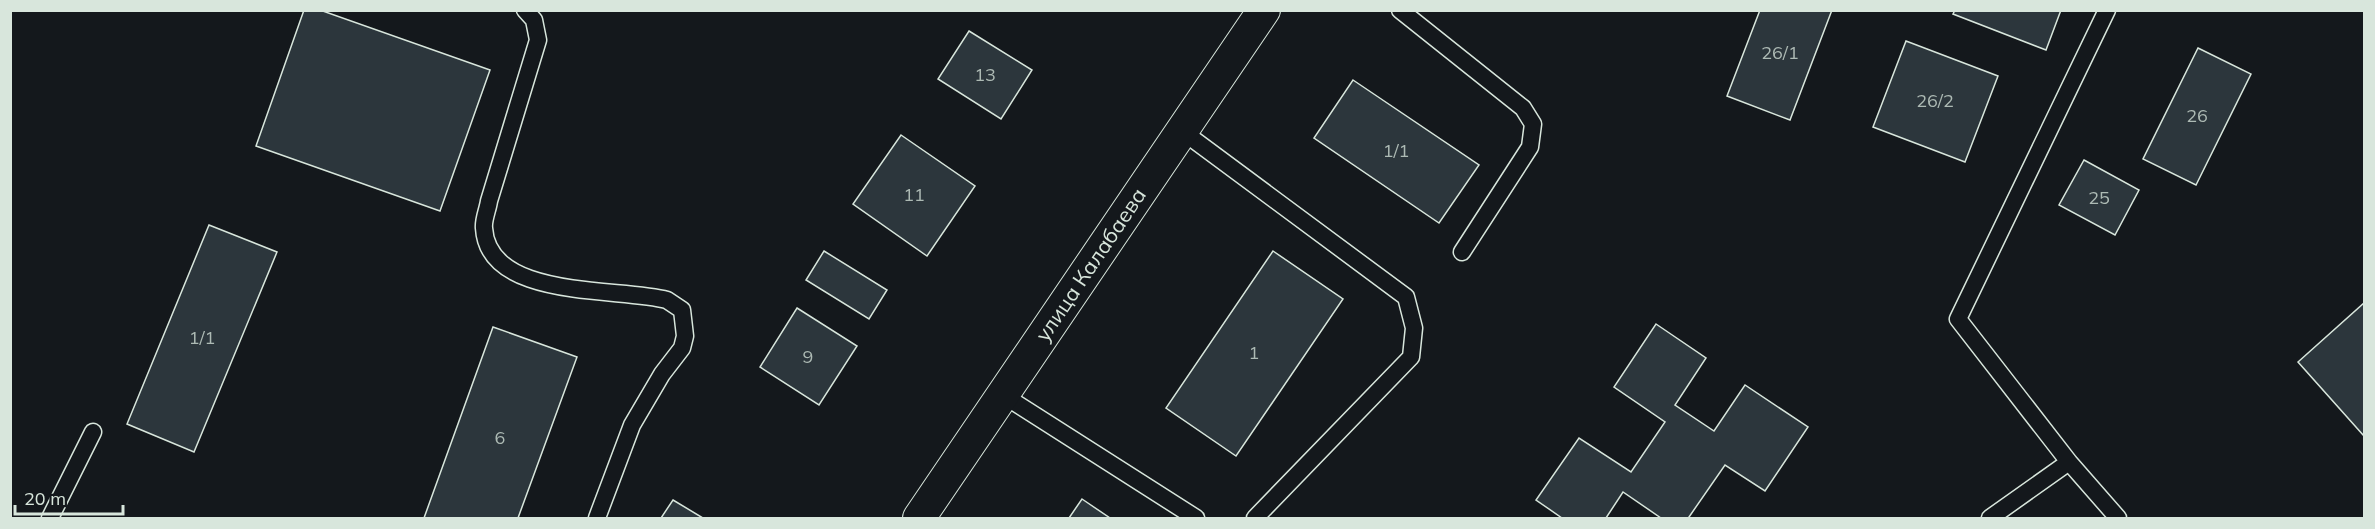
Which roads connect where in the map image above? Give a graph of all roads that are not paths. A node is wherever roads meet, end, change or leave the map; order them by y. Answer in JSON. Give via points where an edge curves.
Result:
{"nodes":[{"id":1,"x":525,"y":10,"type":"edge"},
{"id":2,"x":1264,"y":10,"type":"edge"},
{"id":3,"x":1400,"y":10,"type":"edge"},
{"id":4,"x":2107,"y":10,"type":"edge"},
{"id":5,"x":1182,"y":131,"type":"junction"},
{"id":6,"x":1462,"y":252,"type":"dead end"},
{"id":7,"x":1003,"y":395,"type":"junction"},
{"id":8,"x":93,"y":432,"type":"dead end"},
{"id":9,"x":2069,"y":462,"type":"junction"},
{"id":10,"x":50,"y":519,"type":"edge"},
{"id":11,"x":597,"y":519,"type":"edge"},
{"id":12,"x":919,"y":519,"type":"edge"},
{"id":13,"x":1196,"y":519,"type":"edge"},
{"id":14,"x":1255,"y":519,"type":"edge"},
{"id":15,"x":1990,"y":519,"type":"edge"},
{"id":16,"x":2118,"y":519,"type":"edge"}],
"edges":[{"from":1,"to":11,"type":"lane","via":[[534,20],[537,40],[489,201],[484,228],[490,250],[506,269],[536,283],[667,300],[682,310],[685,321],[682,348],[632,425]]},
{"from":2,"to":5,"type":"street","name":"улица Калабаева"},
{"from":3,"to":6,"type":"lane","via":[[1523,108],[1533,124],[1530,147]]},
{"from":4,"to":9,"type":"lane","via":[[1958,320]]},
{"from":5,"to":7,"type":"street","name":"улица Калабаева"},
{"from":5,"to":14,"type":"lane","via":[[1406,297],[1414,328],[1411,357]]},
{"from":7,"to":12,"type":"street","name":"улица Калабаева"},
{"from":7,"to":13,"type":"lane"},
{"from":8,"to":10,"type":"lane"},
{"from":9,"to":15,"type":"lane"},
{"from":9,"to":16,"type":"lane"}]}
